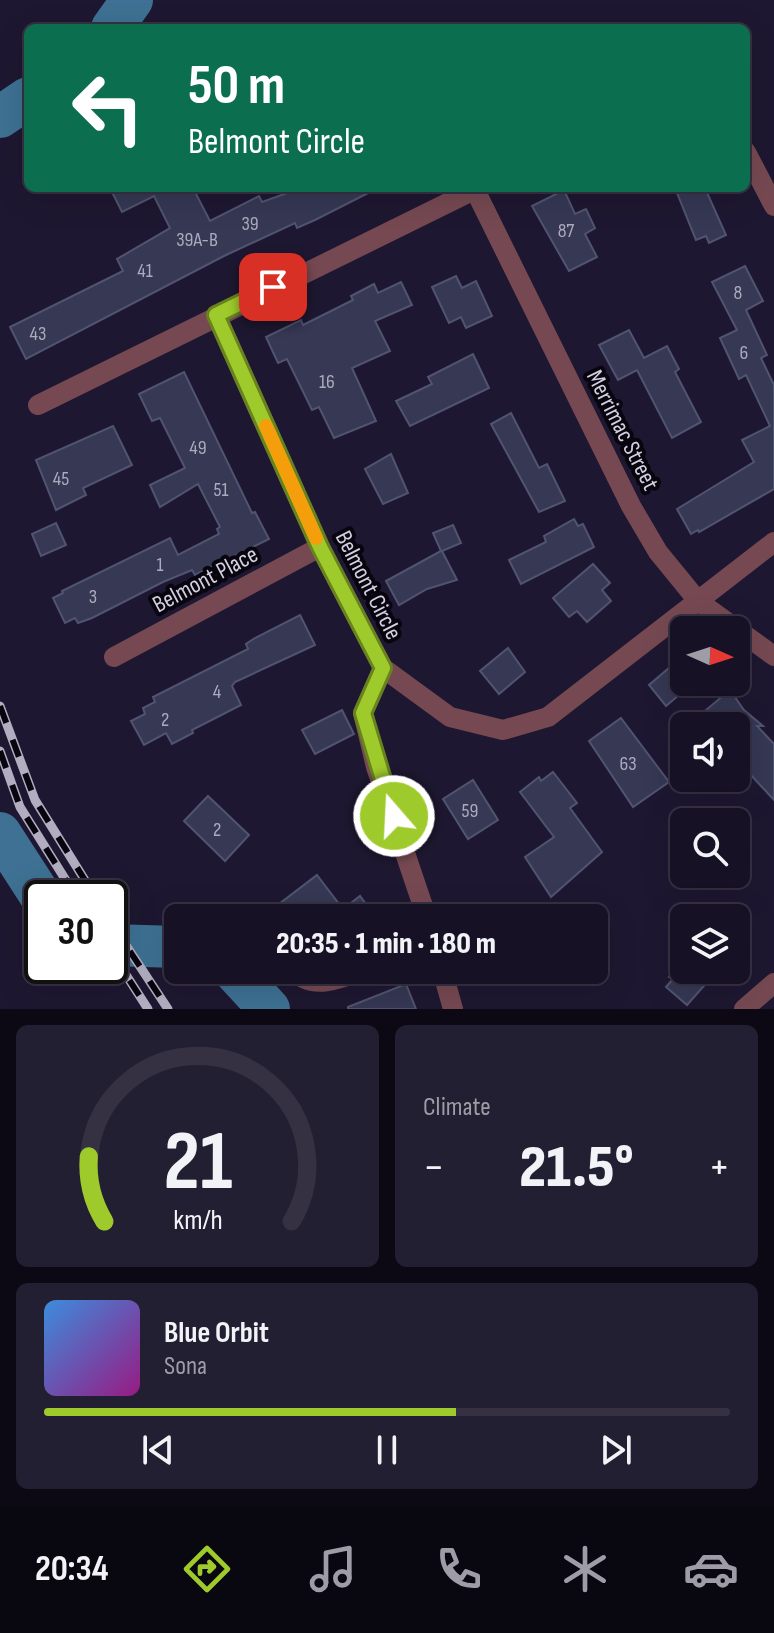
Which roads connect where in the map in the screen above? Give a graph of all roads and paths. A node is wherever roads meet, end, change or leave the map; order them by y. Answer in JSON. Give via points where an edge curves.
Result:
{"nodes":[{"id":1,"x":750,"y":160,"type":"edge"},
{"id":2,"x":470,"y":192,"type":"edge"},
{"id":3,"x":477,"y":192,"type":"edge"},
{"id":4,"x":774,"y":206,"type":"edge"},
{"id":5,"x":216,"y":315,"type":"junction"},
{"id":6,"x":38,"y":405,"type":"dead end"},
{"id":7,"x":774,"y":542,"type":"edge"},
{"id":8,"x":320,"y":547,"type":"junction"},
{"id":9,"x":698,"y":601,"type":"junction"},
{"id":10,"x":774,"y":656,"type":"edge"},
{"id":11,"x":114,"y":657,"type":"dead end"},
{"id":12,"x":383,"y":668,"type":"junction"},
{"id":13,"x":422,"y":904,"type":"edge"},
{"id":14,"x":774,"y":983,"type":"edge"},
{"id":15,"x":446,"y":984,"type":"edge"},
{"id":16,"x":453,"y":1009,"type":"edge"},
{"id":17,"x":744,"y":1009,"type":"edge"}],
"edges":[{"from":1,"to":4,"type":"street"},
{"from":2,"to":5,"type":"street"},
{"from":3,"to":9,"type":"street","name":"Merrimac Street","via":[[631,506],[658,552]]},
{"from":5,"to":6,"type":"street"},
{"from":5,"to":8,"type":"street","name":"Belmont Circle"},
{"from":7,"to":9,"type":"street","name":"Belmont Circle"},
{"from":8,"to":11,"type":"street","name":"Belmont Place"},
{"from":8,"to":12,"type":"street","name":"Belmont Circle"},
{"from":9,"to":10,"type":"street","name":"Merrimac Street"},
{"from":9,"to":12,"type":"street","name":"Belmont Circle","via":[[548,717],[503,730],[450,717]]},
{"from":12,"to":13,"type":"street","via":[[363,713]]},
{"from":14,"to":17,"type":"street"},
{"from":15,"to":16,"type":"street"}]}
